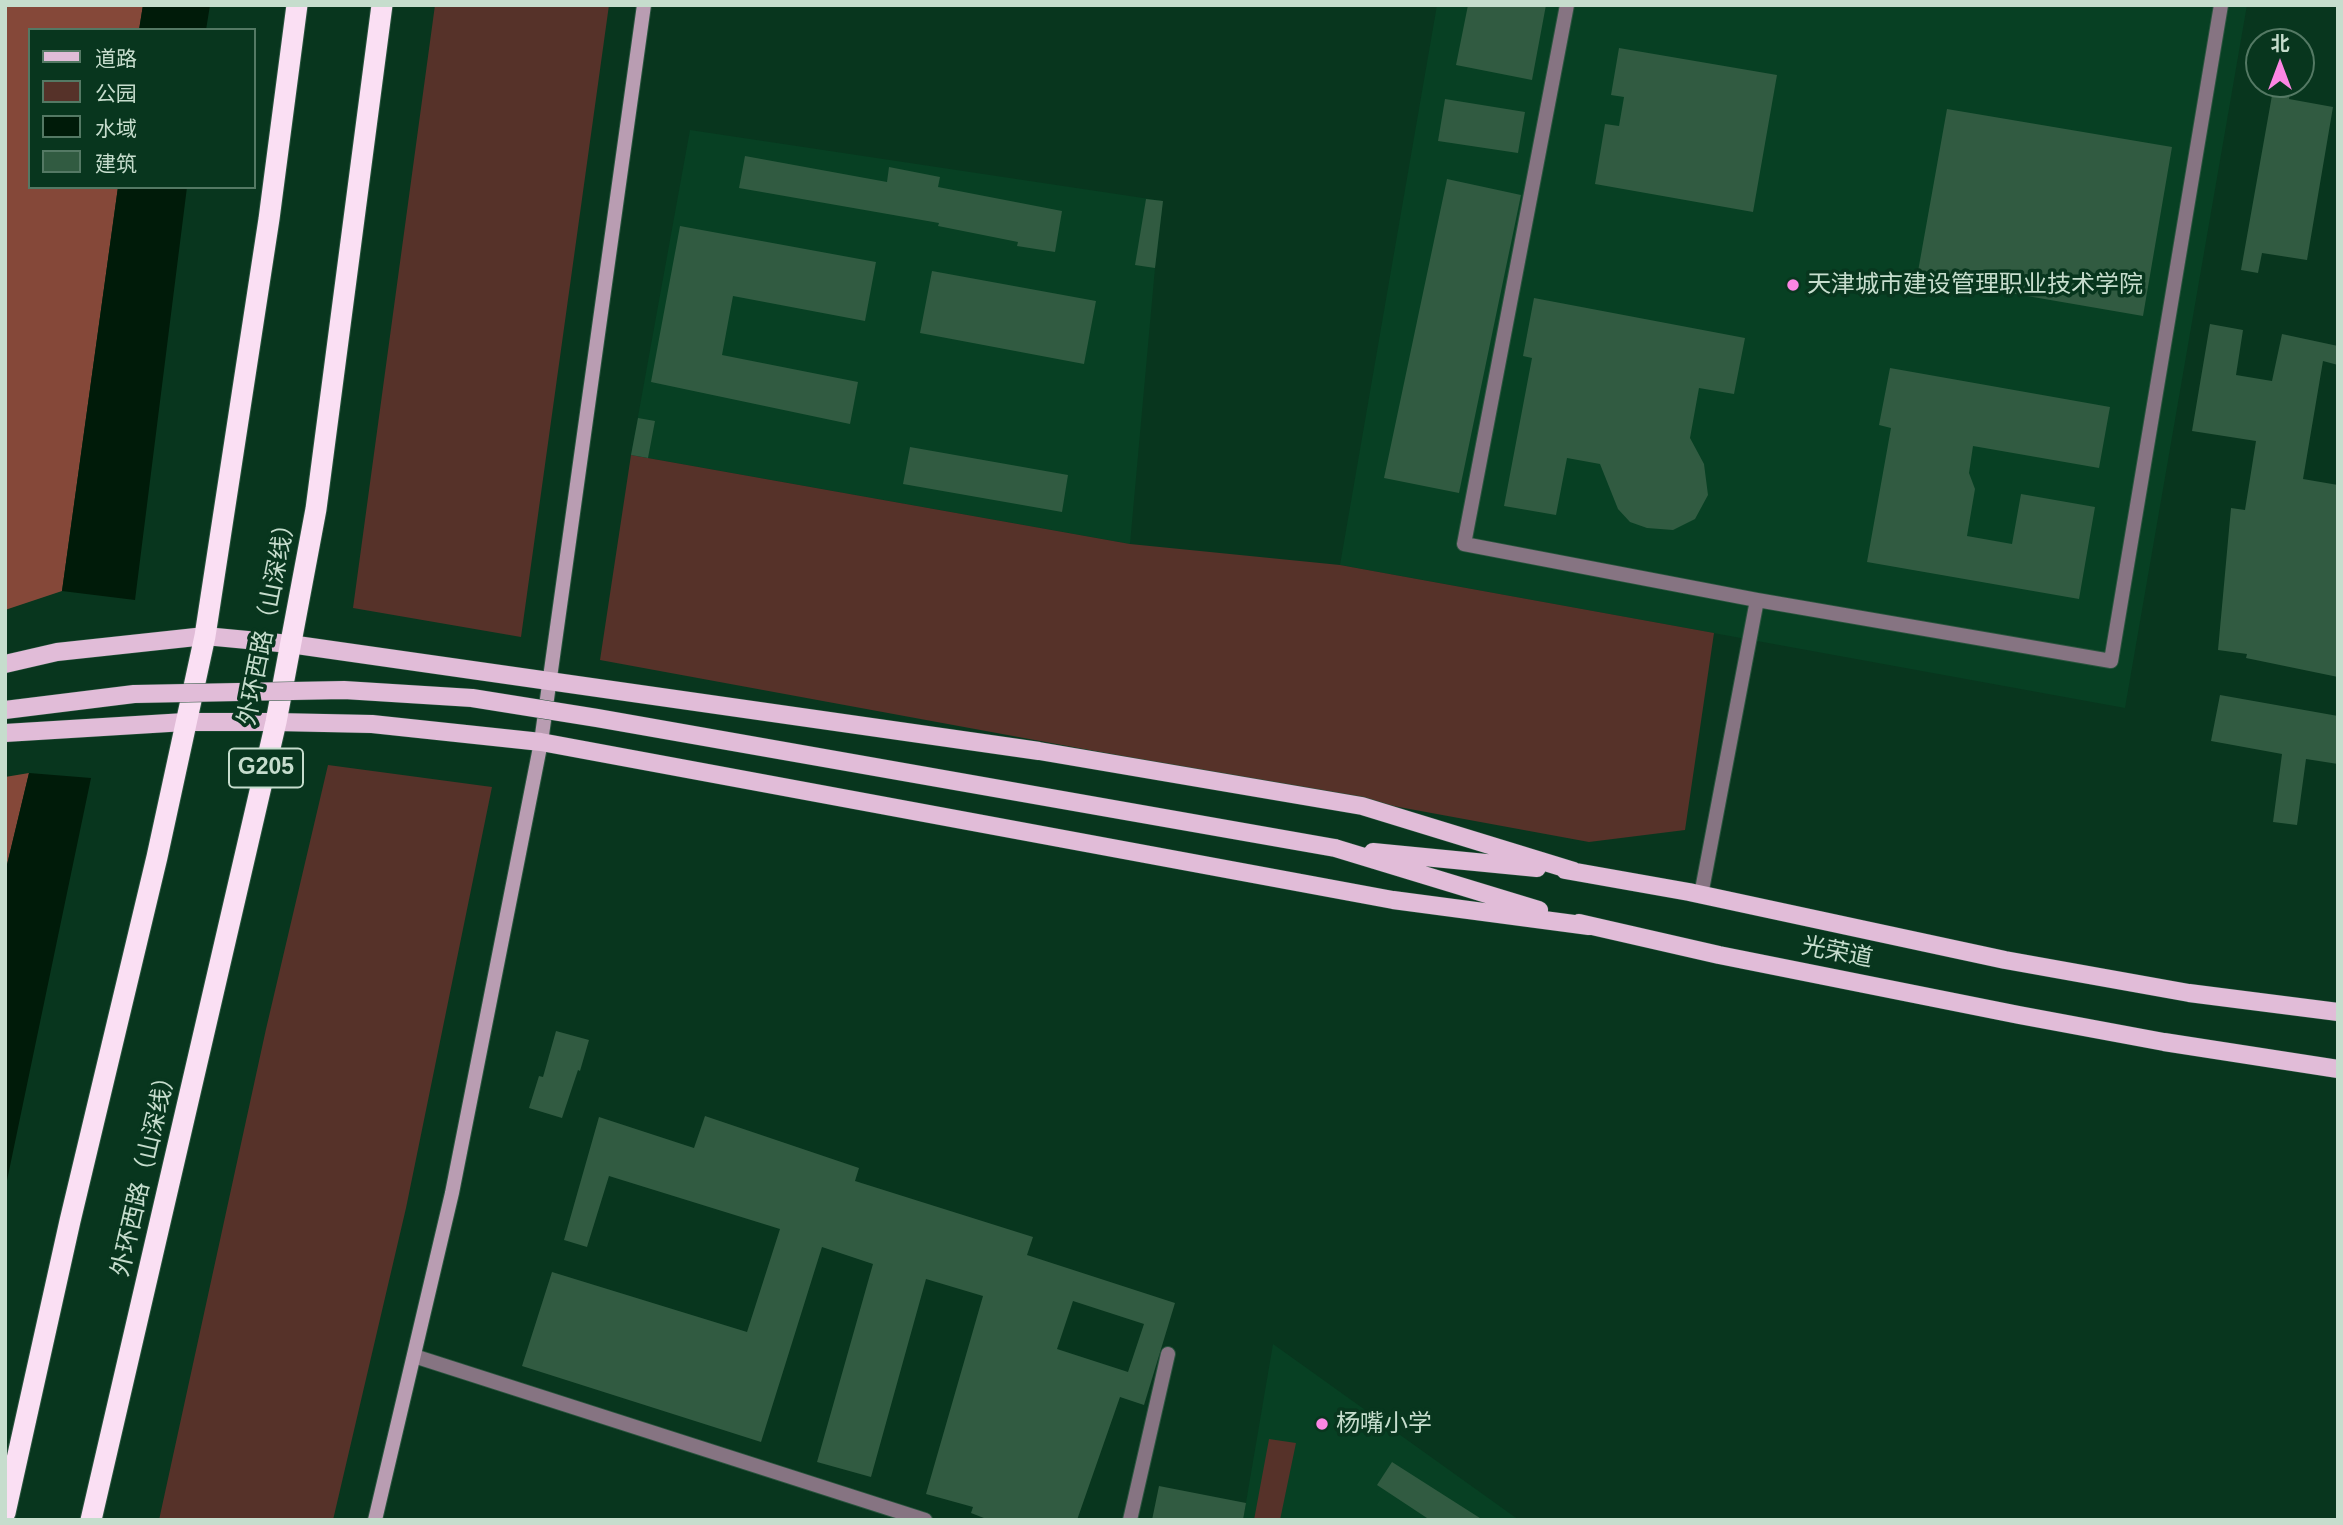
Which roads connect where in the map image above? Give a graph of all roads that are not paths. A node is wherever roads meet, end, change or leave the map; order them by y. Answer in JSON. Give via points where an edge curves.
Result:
{"nodes":[{"id":1,"x":297,"y":5,"type":"edge"},
{"id":2,"x":382,"y":5,"type":"edge"},
{"id":3,"x":644,"y":5,"type":"edge"},
{"id":4,"x":1567,"y":5,"type":"edge"},
{"id":5,"x":2221,"y":5,"type":"edge"},
{"id":6,"x":1756,"y":600,"type":"junction"},
{"id":7,"x":205,"y":636,"type":"junction"},
{"id":8,"x":290,"y":644,"type":"junction"},
{"id":9,"x":5,"y":664,"type":"edge"},
{"id":10,"x":550,"y":681,"type":"junction"},
{"id":11,"x":5,"y":710,"type":"edge"},
{"id":12,"x":185,"y":722,"type":"junction"},
{"id":13,"x":276,"y":722,"type":"junction"},
{"id":14,"x":5,"y":733,"type":"edge"},
{"id":15,"x":541,"y":742,"type":"junction"},
{"id":16,"x":1335,"y":848,"type":"junction"},
{"id":17,"x":1574,"y":871,"type":"junction"},
{"id":18,"x":1701,"y":895,"type":"junction"},
{"id":19,"x":1589,"y":926,"type":"junction"},
{"id":20,"x":2338,"y":1012,"type":"edge"},
{"id":21,"x":2338,"y":1069,"type":"edge"},
{"id":22,"x":1168,"y":1354,"type":"dead end"},
{"id":23,"x":414,"y":1356,"type":"junction"},
{"id":24,"x":5,"y":1513,"type":"edge"},
{"id":25,"x":91,"y":1520,"type":"edge"},
{"id":26,"x":375,"y":1520,"type":"edge"},
{"id":27,"x":925,"y":1520,"type":"edge"},
{"id":28,"x":1130,"y":1520,"type":"edge"}],
"edges":[{"from":1,"to":7,"type":"highway"},
{"from":2,"to":8,"type":"highway","name":"外环西路（山深线）","number":"G205","via":[[316,509]]},
{"from":3,"to":10,"type":"street"},
{"from":4,"to":6,"type":"street","via":[[1464,544]]},
{"from":5,"to":6,"type":"street","via":[[2111,661]]},
{"from":6,"to":18,"type":"street"},
{"from":7,"to":8,"type":"main road"},
{"from":7,"to":9,"type":"main road","via":[[57,652]]},
{"from":7,"to":12,"type":"highway"},
{"from":8,"to":10,"type":"main road"},
{"from":8,"to":13,"type":"highway","name":"外环西路（山深线）","number":"G205"},
{"from":10,"to":15,"type":"street"},
{"from":10,"to":17,"type":"main road","via":[[1039,751],[1362,806]]},
{"from":11,"to":16,"type":"main road","bridge":true,"via":[[148,694],[344,690],[472,698]]},
{"from":12,"to":13,"type":"main road"},
{"from":12,"to":14,"type":"main road"},
{"from":12,"to":24,"type":"highway"},
{"from":13,"to":15,"type":"main road","via":[[372,724]]},
{"from":13,"to":25,"type":"highway","name":"外环西路（山深线）","number":"G205"},
{"from":15,"to":19,"type":"main road","via":[[1393,900]]},
{"from":15,"to":23,"type":"street","via":[[453,1193]]},
{"from":16,"to":17,"type":"main road"},
{"from":16,"to":19,"type":"main road","name":"光荣道"},
{"from":17,"to":18,"type":"main road","name":"光荣道"},
{"from":18,"to":20,"type":"main road","name":"光荣道","via":[[2018,963],[2189,993]]},
{"from":19,"to":21,"type":"main road","name":"光荣道","via":[[2019,1015]]},
{"from":22,"to":28,"type":"street"},
{"from":23,"to":26,"type":"street"},
{"from":23,"to":27,"type":"street"}]}
